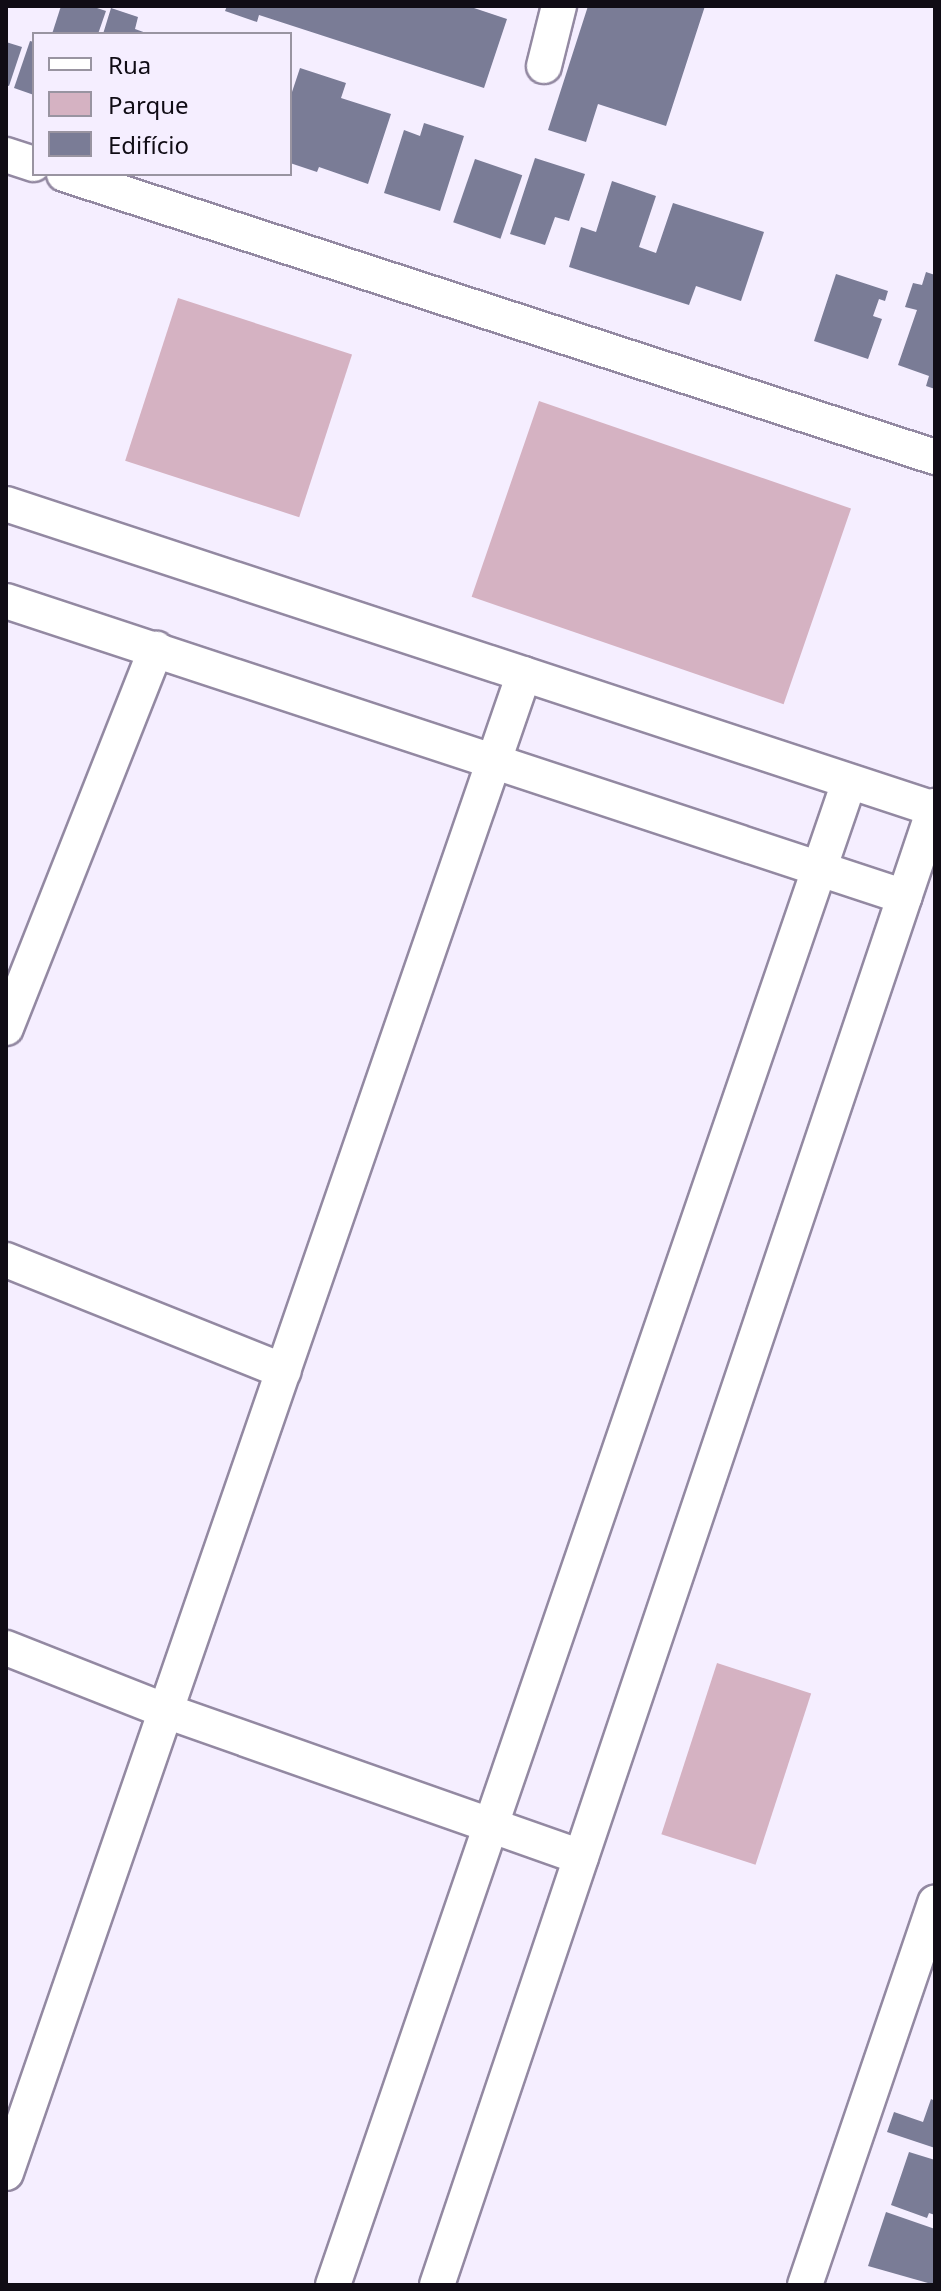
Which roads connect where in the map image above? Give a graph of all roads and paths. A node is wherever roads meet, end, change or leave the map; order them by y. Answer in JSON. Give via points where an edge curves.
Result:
{"nodes":[{"id":1,"x":559,"y":6,"type":"edge"},
{"id":2,"x":544,"y":66,"type":"dead end"},
{"id":3,"x":6,"y":155,"type":"edge"},
{"id":4,"x":32,"y":163,"type":"edge"},
{"id":5,"x":70,"y":176,"type":"edge"},
{"id":6,"x":935,"y":457,"type":"edge"},
{"id":7,"x":6,"y":504,"type":"edge"},
{"id":8,"x":6,"y":601,"type":"edge"},
{"id":9,"x":156,"y":649,"type":"junction"},
{"id":10,"x":524,"y":674,"type":"junction"},
{"id":11,"x":494,"y":761,"type":"junction"},
{"id":12,"x":849,"y":782,"type":"junction"},
{"id":13,"x":934,"y":808,"type":"edge"},
{"id":14,"x":819,"y":869,"type":"junction"},
{"id":15,"x":905,"y":897,"type":"junction"},
{"id":16,"x":6,"y":1028,"type":"edge"},
{"id":17,"x":6,"y":1260,"type":"edge"},
{"id":18,"x":284,"y":1371,"type":"junction"},
{"id":19,"x":6,"y":1648,"type":"edge"},
{"id":20,"x":166,"y":1711,"type":"junction"},
{"id":21,"x":491,"y":1827,"type":"junction"},
{"id":22,"x":581,"y":1857,"type":"junction"},
{"id":23,"x":935,"y":1903,"type":"edge"},
{"id":24,"x":6,"y":2173,"type":"edge"},
{"id":25,"x":333,"y":2285,"type":"edge"},
{"id":26,"x":437,"y":2285,"type":"edge"},
{"id":27,"x":805,"y":2285,"type":"edge"}],
"edges":[{"from":1,"to":2,"type":"street"},
{"from":3,"to":4,"type":"street"},
{"from":5,"to":6,"type":"street"},
{"from":7,"to":10,"type":"street"},
{"from":8,"to":9,"type":"street"},
{"from":9,"to":11,"type":"street"},
{"from":9,"to":16,"type":"street"},
{"from":10,"to":11,"type":"street"},
{"from":10,"to":12,"type":"street"},
{"from":11,"to":14,"type":"street"},
{"from":11,"to":18,"type":"street"},
{"from":12,"to":13,"type":"street"},
{"from":12,"to":14,"type":"street"},
{"from":13,"to":15,"type":"street"},
{"from":14,"to":15,"type":"street"},
{"from":14,"to":21,"type":"street"},
{"from":15,"to":22,"type":"street"},
{"from":17,"to":18,"type":"street"},
{"from":18,"to":20,"type":"street"},
{"from":19,"to":20,"type":"street"},
{"from":20,"to":21,"type":"street"},
{"from":20,"to":24,"type":"street"},
{"from":21,"to":22,"type":"street"},
{"from":21,"to":25,"type":"street"},
{"from":22,"to":26,"type":"street"},
{"from":23,"to":27,"type":"street"}]}
